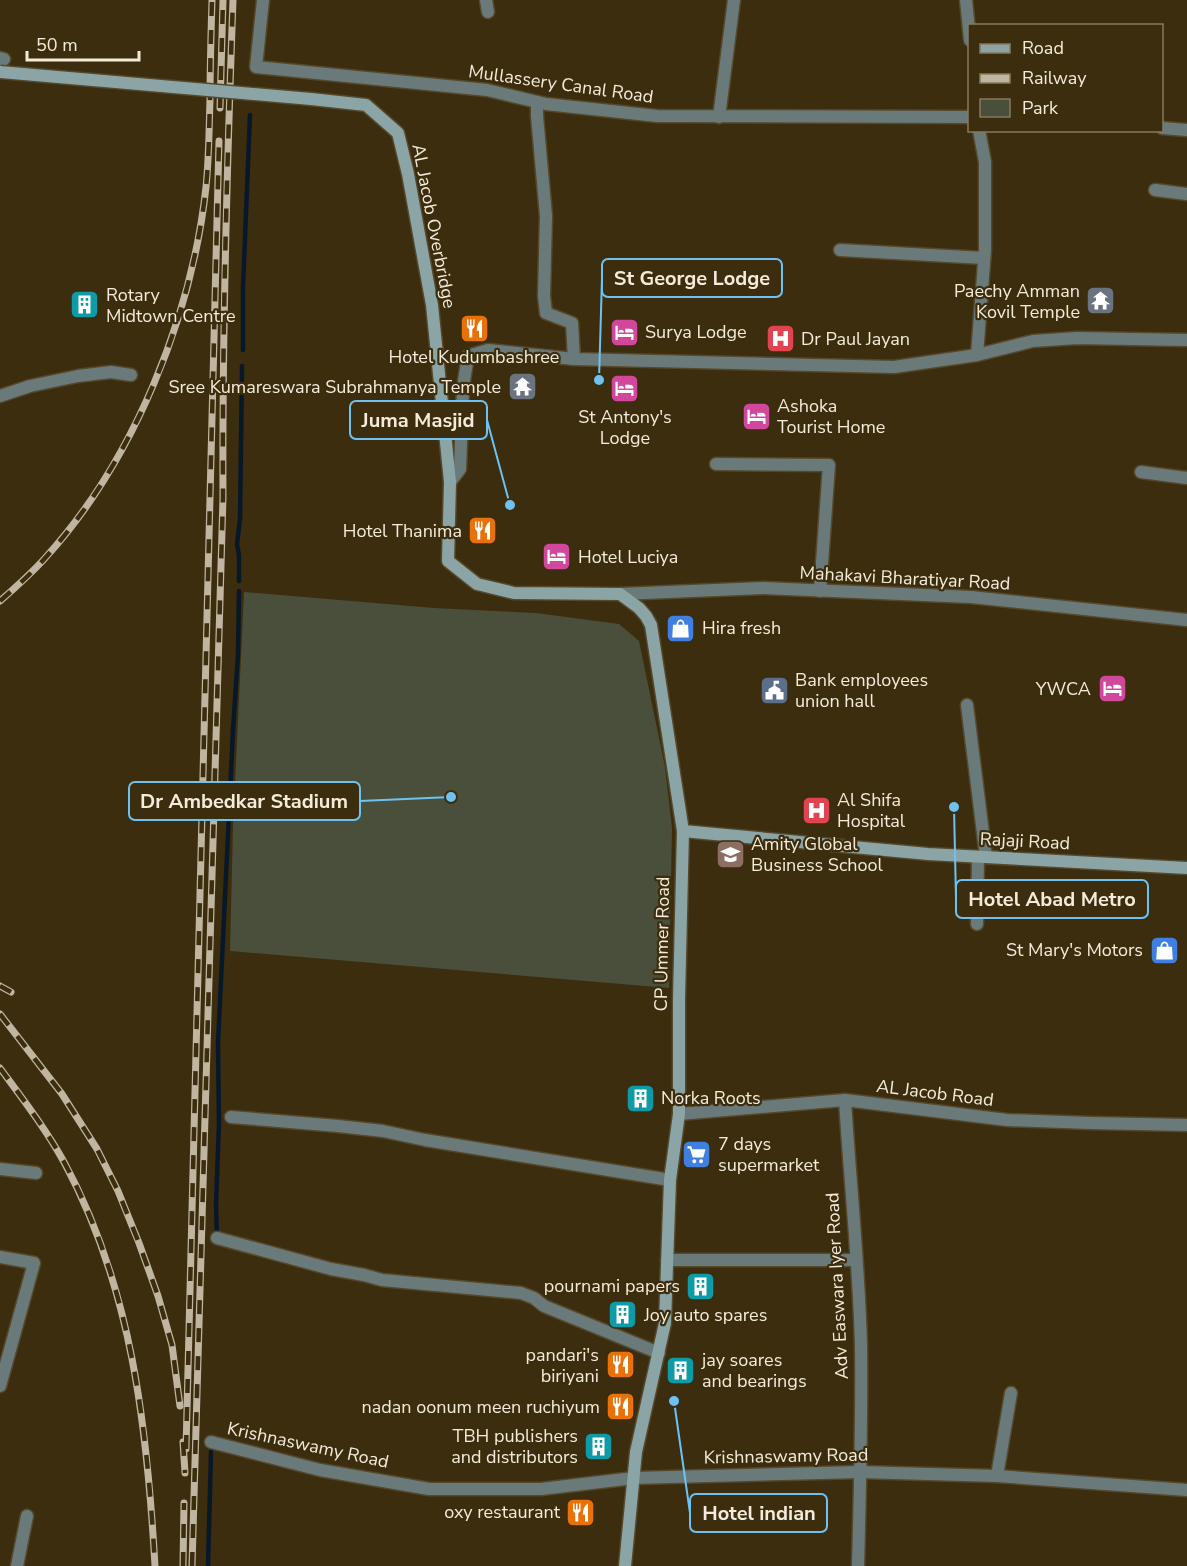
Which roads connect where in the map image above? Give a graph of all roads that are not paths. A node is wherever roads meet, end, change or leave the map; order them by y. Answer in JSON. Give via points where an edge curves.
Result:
{"nodes":[{"id":1,"x":262,"y":0,"type":"edge"},
{"id":2,"x":734,"y":0,"type":"edge"},
{"id":3,"x":966,"y":0,"type":"edge"},
{"id":4,"x":968,"y":27,"type":"edge"},
{"id":5,"x":0,"y":72,"type":"edge"},
{"id":6,"x":537,"y":102,"type":"junction"},
{"id":7,"x":719,"y":117,"type":"junction"},
{"id":8,"x":968,"y":117,"type":"edge"},
{"id":9,"x":1163,"y":128,"type":"edge"},
{"id":10,"x":1187,"y":130,"type":"edge"},
{"id":11,"x":978,"y":132,"type":"edge"},
{"id":12,"x":1155,"y":190,"type":"dead end"},
{"id":13,"x":1187,"y":194,"type":"edge"},
{"id":14,"x":840,"y":250,"type":"dead end"},
{"id":15,"x":984,"y":258,"type":"junction"},
{"id":16,"x":1187,"y":340,"type":"edge"},
{"id":17,"x":977,"y":355,"type":"junction"},
{"id":18,"x":574,"y":359,"type":"junction"},
{"id":19,"x":131,"y":375,"type":"dead end"},
{"id":20,"x":0,"y":396,"type":"edge"},
{"id":21,"x":716,"y":464,"type":"dead end"},
{"id":22,"x":1141,"y":472,"type":"dead end"},
{"id":23,"x":1187,"y":478,"type":"edge"},
{"id":24,"x":450,"y":482,"type":"junction"},
{"id":25,"x":820,"y":591,"type":"junction"},
{"id":26,"x":620,"y":594,"type":"junction"},
{"id":27,"x":1187,"y":620,"type":"edge"},
{"id":28,"x":967,"y":705,"type":"dead end"},
{"id":29,"x":683,"y":831,"type":"junction"},
{"id":30,"x":982,"y":857,"type":"junction"},
{"id":31,"x":1187,"y":868,"type":"edge"},
{"id":32,"x":977,"y":924,"type":"dead end"},
{"id":33,"x":844,"y":1100,"type":"junction"},
{"id":34,"x":679,"y":1114,"type":"junction"},
{"id":35,"x":231,"y":1117,"type":"dead end"},
{"id":36,"x":1187,"y":1125,"type":"edge"},
{"id":37,"x":0,"y":1169,"type":"edge"},
{"id":38,"x":36,"y":1173,"type":"dead end"},
{"id":39,"x":670,"y":1180,"type":"junction"},
{"id":40,"x":217,"y":1238,"type":"dead end"},
{"id":41,"x":0,"y":1257,"type":"edge"},
{"id":42,"x":667,"y":1260,"type":"junction"},
{"id":43,"x":856,"y":1260,"type":"junction"},
{"id":44,"x":5,"y":1353,"type":"edge"},
{"id":45,"x":659,"y":1353,"type":"junction"},
{"id":46,"x":0,"y":1386,"type":"edge"},
{"id":47,"x":1011,"y":1393,"type":"dead end"},
{"id":48,"x":211,"y":1442,"type":"dead end"},
{"id":49,"x":860,"y":1472,"type":"junction"},
{"id":50,"x":997,"y":1476,"type":"junction"},
{"id":51,"x":634,"y":1478,"type":"junction"},
{"id":52,"x":1187,"y":1490,"type":"edge"},
{"id":53,"x":27,"y":1516,"type":"dead end"},
{"id":54,"x":17,"y":1566,"type":"edge"},
{"id":55,"x":624,"y":1566,"type":"edge"},
{"id":56,"x":858,"y":1566,"type":"edge"}],
"edges":[{"from":1,"to":6,"type":"street","name":"Mullassery Canal Road","via":[[256,67],[487,90]]},
{"from":2,"to":7,"type":"street"},
{"from":3,"to":4,"type":"street"},
{"from":5,"to":24,"type":"main road","name":"AL Jacob Overbridge","bridge":true,"via":[[366,105],[398,133],[432,305]]},
{"from":6,"to":7,"type":"street","name":"Mullassery Canal Road","via":[[657,116]]},
{"from":6,"to":18,"type":"street","via":[[546,216],[546,313],[572,323]]},
{"from":7,"to":8,"type":"street","name":"Mullassery Canal Road"},
{"from":9,"to":10,"type":"street"},
{"from":11,"to":15,"type":"street","via":[[985,162]]},
{"from":12,"to":13,"type":"street"},
{"from":14,"to":15,"type":"street"},
{"from":15,"to":17,"type":"street"},
{"from":16,"to":17,"type":"street","via":[[1033,341]]},
{"from":17,"to":18,"type":"street","via":[[894,367]]},
{"from":18,"to":24,"type":"street","via":[[488,350],[468,356],[460,469]]},
{"from":19,"to":20,"type":"street","via":[[111,372],[78,376]]},
{"from":21,"to":25,"type":"street","via":[[829,465]]},
{"from":22,"to":23,"type":"street"},
{"from":24,"to":26,"type":"main road","via":[[448,561],[477,584],[514,593]]},
{"from":25,"to":26,"type":"street","name":"Mahakavi Bharatiyar Road","via":[[763,588]]},
{"from":25,"to":27,"type":"street","name":"Mahakavi Bharatiyar Road","via":[[971,597]]},
{"from":26,"to":29,"type":"main road","name":"CP Ummer Road","via":[[639,608],[651,625]]},
{"from":28,"to":30,"type":"street"},
{"from":29,"to":30,"type":"main road","name":"Rajaji Road"},
{"from":29,"to":34,"type":"main road","name":"CP Ummer Road"},
{"from":30,"to":31,"type":"main road","name":"Rajaji Road"},
{"from":30,"to":32,"type":"street"},
{"from":33,"to":34,"type":"street","name":"AL Jacob Road"},
{"from":33,"to":36,"type":"street","name":"AL Jacob Road","via":[[1007,1120]]},
{"from":33,"to":43,"type":"street","name":"Adv Easwara Iyer Road"},
{"from":34,"to":39,"type":"main road","name":"CP Ummer Road"},
{"from":35,"to":39,"type":"street","via":[[383,1131]]},
{"from":37,"to":38,"type":"street"},
{"from":39,"to":42,"type":"main road","name":"CP Ummer Road"},
{"from":40,"to":45,"type":"street","via":[[382,1280],[520,1293]]},
{"from":41,"to":44,"type":"street","via":[[34,1263]]},
{"from":42,"to":43,"type":"street"},
{"from":42,"to":45,"type":"main road","name":"CP Ummer Road","via":[[665,1323]]},
{"from":43,"to":49,"type":"street","name":"Adv Easwara Iyer Road","via":[[861,1348]]},
{"from":44,"to":46,"type":"street"},
{"from":45,"to":51,"type":"main road","name":"CP Ummer Road","via":[[636,1452]]},
{"from":47,"to":50,"type":"street"},
{"from":48,"to":51,"type":"street","name":"Krishnaswamy Road","via":[[320,1470],[429,1489],[542,1489]]},
{"from":49,"to":50,"type":"street","name":"Krishnaswamy Road"},
{"from":49,"to":51,"type":"street","name":"Krishnaswamy Road"},
{"from":49,"to":56,"type":"street","name":"Adv Easwara Iyer Road"},
{"from":50,"to":52,"type":"street","name":"Krishnaswamy Road"},
{"from":51,"to":55,"type":"main road","name":"CP Ummer Road"},
{"from":53,"to":54,"type":"street"}]}
